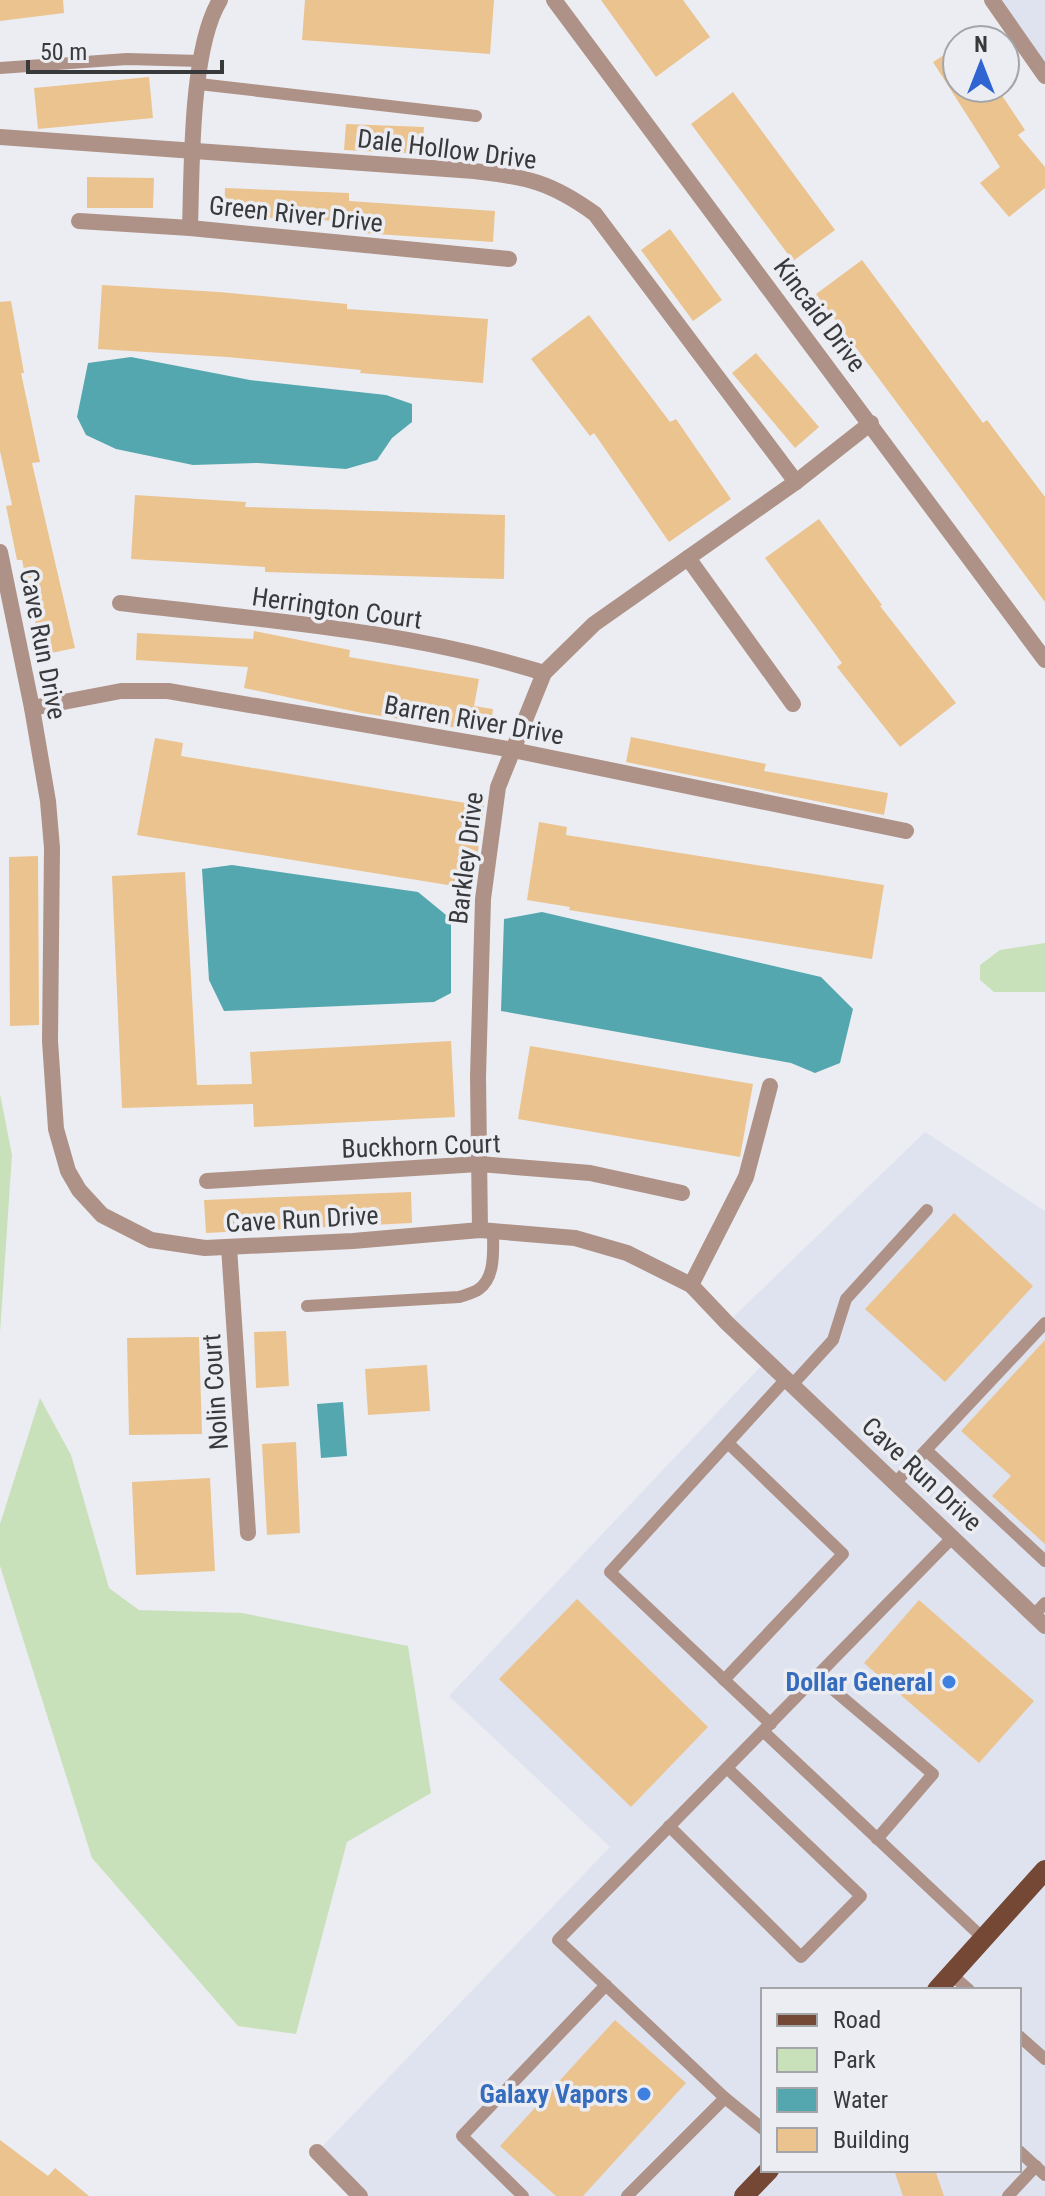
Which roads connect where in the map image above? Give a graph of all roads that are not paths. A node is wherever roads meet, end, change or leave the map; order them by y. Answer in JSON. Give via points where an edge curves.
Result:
{"nodes":[{"id":1,"x":220,"y":0,"type":"edge"},
{"id":2,"x":554,"y":0,"type":"edge"},
{"id":3,"x":992,"y":0,"type":"edge"},
{"id":4,"x":201,"y":61,"type":"junction"},
{"id":5,"x":0,"y":68,"type":"edge"},
{"id":6,"x":1045,"y":76,"type":"edge"},
{"id":7,"x":199,"y":84,"type":"junction"},
{"id":8,"x":476,"y":116,"type":"dead end"},
{"id":9,"x":0,"y":137,"type":"edge"},
{"id":10,"x":192,"y":150,"type":"junction"},
{"id":11,"x":79,"y":221,"type":"dead end"},
{"id":12,"x":190,"y":228,"type":"junction"},
{"id":13,"x":509,"y":259,"type":"dead end"},
{"id":14,"x":871,"y":423,"type":"junction"},
{"id":15,"x":796,"y":482,"type":"junction"},
{"id":16,"x":0,"y":552,"type":"edge"},
{"id":17,"x":688,"y":558,"type":"junction"},
{"id":18,"x":120,"y":603,"type":"dead end"},
{"id":19,"x":1045,"y":660,"type":"edge"},
{"id":20,"x":544,"y":673,"type":"junction"},
{"id":21,"x":793,"y":704,"type":"dead end"},
{"id":22,"x":32,"y":708,"type":"junction"},
{"id":23,"x":513,"y":750,"type":"junction"},
{"id":24,"x":906,"y":831,"type":"dead end"},
{"id":25,"x":770,"y":1086,"type":"dead end"},
{"id":26,"x":479,"y":1164,"type":"junction"},
{"id":27,"x":207,"y":1181,"type":"dead end"},
{"id":28,"x":682,"y":1193,"type":"dead end"},
{"id":29,"x":927,"y":1210,"type":"dead end"},
{"id":30,"x":486,"y":1230,"type":"junction"},
{"id":31,"x":229,"y":1247,"type":"junction"},
{"id":32,"x":691,"y":1285,"type":"junction"},
{"id":33,"x":307,"y":1306,"type":"dead end"},
{"id":34,"x":1045,"y":1323,"type":"edge"},
{"id":35,"x":789,"y":1382,"type":"junction"},
{"id":36,"x":728,"y":1443,"type":"junction"},
{"id":37,"x":926,"y":1450,"type":"junction"},
{"id":38,"x":896,"y":1482,"type":"junction"},
{"id":39,"x":248,"y":1533,"type":"dead end"},
{"id":40,"x":953,"y":1537,"type":"junction"},
{"id":41,"x":1045,"y":1561,"type":"edge"},
{"id":42,"x":1041,"y":1615,"type":"edge"},
{"id":43,"x":817,"y":1676,"type":"junction"},
{"id":44,"x":724,"y":1680,"type":"junction"},
{"id":45,"x":768,"y":1728,"type":"junction"},
{"id":46,"x":727,"y":1768,"type":"junction"},
{"id":47,"x":669,"y":1826,"type":"junction"},
{"id":48,"x":877,"y":1839,"type":"junction"},
{"id":49,"x":1045,"y":1870,"type":"edge"},
{"id":50,"x":984,"y":1939,"type":"junction"},
{"id":51,"x":951,"y":1974,"type":"junction"},
{"id":52,"x":606,"y":1985,"type":"junction"},
{"id":53,"x":939,"y":1988,"type":"edge"},
{"id":54,"x":967,"y":1988,"type":"edge"},
{"id":55,"x":1021,"y":2038,"type":"edge"},
{"id":56,"x":1045,"y":2059,"type":"edge"},
{"id":57,"x":725,"y":2098,"type":"junction"},
{"id":58,"x":761,"y":2127,"type":"edge"},
{"id":59,"x":317,"y":2152,"type":"dead end"},
{"id":60,"x":1021,"y":2153,"type":"edge"},
{"id":61,"x":1040,"y":2171,"type":"edge"},
{"id":62,"x":767,"y":2172,"type":"edge"},
{"id":63,"x":360,"y":2196,"type":"edge"},
{"id":64,"x":523,"y":2196,"type":"edge"},
{"id":65,"x":627,"y":2196,"type":"edge"},
{"id":66,"x":744,"y":2196,"type":"edge"},
{"id":67,"x":1008,"y":2196,"type":"edge"}],
"edges":[{"from":1,"to":4,"type":"street"},
{"from":2,"to":14,"type":"street","name":"Kincaid Drive"},
{"from":3,"to":6,"type":"street"},
{"from":4,"to":5,"type":"lane","via":[[127,59]]},
{"from":4,"to":7,"type":"street"},
{"from":7,"to":8,"type":"lane"},
{"from":7,"to":10,"type":"street"},
{"from":9,"to":10,"type":"street","name":"Dale Hollow Drive"},
{"from":10,"to":12,"type":"street"},
{"from":10,"to":15,"type":"street","name":"Dale Hollow Drive","via":[[510,175],[566,193],[595,214]]},
{"from":11,"to":12,"type":"street","name":"Green River Drive"},
{"from":12,"to":13,"type":"street","name":"Green River Drive"},
{"from":14,"to":15,"type":"street","name":"Barkley Drive"},
{"from":14,"to":19,"type":"street","name":"Kincaid Drive"},
{"from":15,"to":17,"type":"street","name":"Barkley Drive"},
{"from":16,"to":22,"type":"street","name":"Cave Run Drive"},
{"from":17,"to":20,"type":"street","name":"Barkley Drive","via":[[594,624]]},
{"from":17,"to":21,"type":"street"},
{"from":18,"to":20,"type":"street","name":"Herrington Court","via":[[324,628],[492,656]]},
{"from":20,"to":23,"type":"street","name":"Barkley Drive"},
{"from":22,"to":23,"type":"street","name":"Barren River Drive","via":[[121,691],[168,691]]},
{"from":22,"to":31,"type":"street","name":"Cave Run Drive","via":[[52,848],[50,1041],[56,1129],[68,1171],[102,1215],[151,1240]]},
{"from":23,"to":24,"type":"street","name":"Barren River Drive"},
{"from":23,"to":26,"type":"street","name":"Barkley Drive","via":[[498,787],[483,899]]},
{"from":25,"to":32,"type":"street","via":[[746,1177]]},
{"from":26,"to":27,"type":"street","name":"Buckhorn Court"},
{"from":26,"to":28,"type":"street","name":"Buckhorn Court","via":[[590,1173]]},
{"from":26,"to":30,"type":"street","name":"Barkley Drive"},
{"from":29,"to":35,"type":"lane","via":[[846,1299],[833,1340]]},
{"from":30,"to":31,"type":"street","name":"Cave Run Drive"},
{"from":30,"to":32,"type":"street","name":"Cave Run Drive","via":[[575,1238],[627,1253]]},
{"from":30,"to":33,"type":"lane","via":[[493,1258],[479,1289],[459,1297]]},
{"from":31,"to":39,"type":"street","name":"Nolin Court"},
{"from":32,"to":35,"type":"street","name":"Cave Run Drive"},
{"from":34,"to":37,"type":"lane"},
{"from":35,"to":36,"type":"lane"},
{"from":35,"to":38,"type":"street","name":"Cave Run Drive"},
{"from":36,"to":44,"type":"lane","via":[[610,1572]]},
{"from":36,"to":44,"type":"lane","via":[[843,1554]]},
{"from":37,"to":38,"type":"lane"},
{"from":37,"to":41,"type":"lane"},
{"from":38,"to":40,"type":"street","name":"Cave Run Drive"},
{"from":40,"to":42,"type":"street","name":"Cave Run Drive"},
{"from":40,"to":43,"type":"lane"},
{"from":43,"to":45,"type":"lane"},
{"from":43,"to":48,"type":"lane","via":[[933,1774]]},
{"from":44,"to":45,"type":"lane"},
{"from":45,"to":46,"type":"lane"},
{"from":45,"to":48,"type":"lane"},
{"from":46,"to":47,"type":"lane"},
{"from":46,"to":47,"type":"lane","via":[[861,1896],[801,1957]]},
{"from":47,"to":52,"type":"lane","via":[[558,1940]]},
{"from":48,"to":50,"type":"lane"},
{"from":49,"to":50,"type":"main road"},
{"from":50,"to":51,"type":"main road"},
{"from":51,"to":53,"type":"main road"},
{"from":51,"to":54,"type":"lane"},
{"from":52,"to":57,"type":"lane"},
{"from":52,"to":64,"type":"lane","via":[[462,2136]]},
{"from":55,"to":56,"type":"lane"},
{"from":57,"to":58,"type":"lane"},
{"from":57,"to":65,"type":"lane"},
{"from":59,"to":63,"type":"street"},
{"from":60,"to":61,"type":"lane"},
{"from":61,"to":67,"type":"lane"},
{"from":62,"to":66,"type":"main road"}]}
